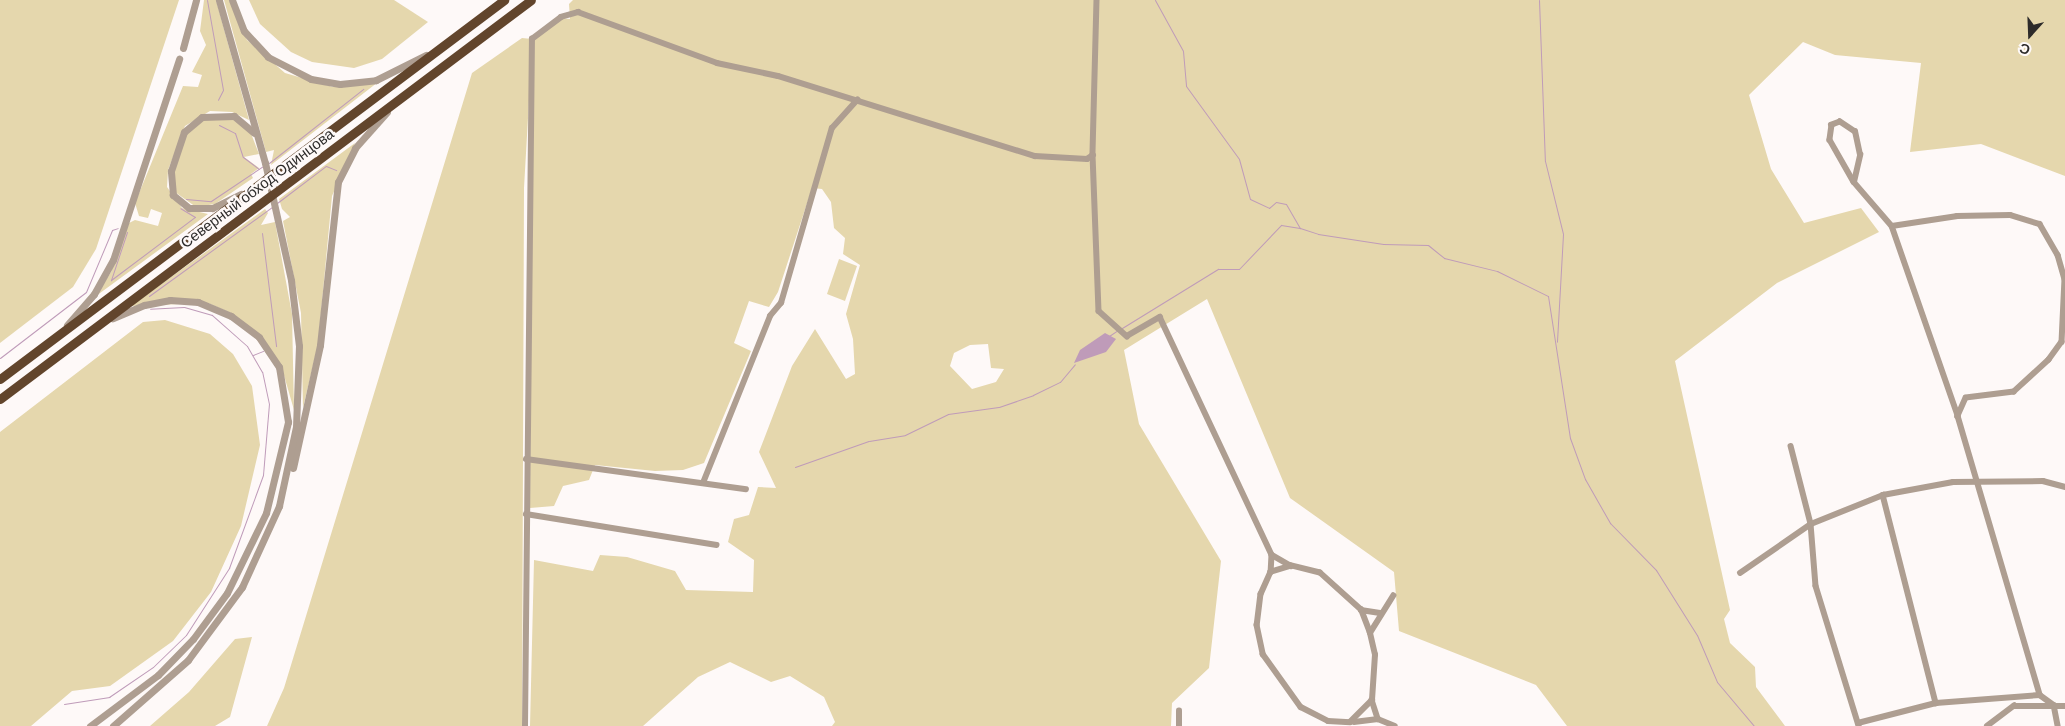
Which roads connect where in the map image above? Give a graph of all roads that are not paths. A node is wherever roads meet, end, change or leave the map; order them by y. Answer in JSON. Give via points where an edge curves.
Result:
{"nodes":[{"id":1,"x":196,"y":0,"type":"edge"},
{"id":2,"x":219,"y":0,"type":"edge"},
{"id":3,"x":232,"y":0,"type":"edge"},
{"id":4,"x":504,"y":0,"type":"edge"},
{"id":5,"x":531,"y":0,"type":"edge"},
{"id":6,"x":1096,"y":0,"type":"edge"},
{"id":7,"x":448,"y":43,"type":"junction"},
{"id":8,"x":182,"y":48,"type":"dead end"},
{"id":9,"x":179,"y":59,"type":"dead end"},
{"id":10,"x":400,"y":98,"type":"junction"},
{"id":11,"x":857,"y":100,"type":"junction"},
{"id":12,"x":260,"y":144,"type":"junction"},
{"id":13,"x":1094,"y":155,"type":"junction"},
{"id":14,"x":264,"y":181,"type":"junction"},
{"id":15,"x":1854,"y":182,"type":"junction"},
{"id":16,"x":1892,"y":226,"type":"junction"},
{"id":17,"x":96,"y":326,"type":"junction"},
{"id":18,"x":57,"y":336,"type":"junction"},
{"id":19,"x":0,"y":379,"type":"edge"},
{"id":20,"x":0,"y":399,"type":"edge"},
{"id":21,"x":1958,"y":416,"type":"junction"},
{"id":22,"x":1791,"y":446,"type":"dead end"},
{"id":23,"x":526,"y":459,"type":"junction"},
{"id":24,"x":702,"y":483,"type":"junction"},
{"id":25,"x":1975,"y":483,"type":"junction"},
{"id":26,"x":2065,"y":487,"type":"edge"},
{"id":27,"x":746,"y":489,"type":"dead end"},
{"id":28,"x":1883,"y":495,"type":"junction"},
{"id":29,"x":281,"y":499,"type":"junction"},
{"id":30,"x":526,"y":514,"type":"junction"},
{"id":31,"x":1811,"y":524,"type":"junction"},
{"id":32,"x":718,"y":545,"type":"dead end"},
{"id":33,"x":1272,"y":555,"type":"junction"},
{"id":34,"x":1291,"y":566,"type":"junction"},
{"id":35,"x":1271,"y":572,"type":"junction"},
{"id":36,"x":1740,"y":573,"type":"dead end"},
{"id":37,"x":1393,"y":596,"type":"dead end"},
{"id":38,"x":1362,"y":610,"type":"junction"},
{"id":39,"x":1380,"y":613,"type":"junction"},
{"id":40,"x":1370,"y":633,"type":"junction"},
{"id":41,"x":2040,"y":695,"type":"junction"},
{"id":42,"x":1372,"y":700,"type":"junction"},
{"id":43,"x":1936,"y":703,"type":"junction"},
{"id":44,"x":2054,"y":705,"type":"junction"},
{"id":45,"x":2065,"y":706,"type":"edge"},
{"id":46,"x":1179,"y":711,"type":"dead end"},
{"id":47,"x":1378,"y":719,"type":"junction"},
{"id":48,"x":1350,"y":722,"type":"junction"},
{"id":49,"x":1858,"y":724,"type":"edge"},
{"id":50,"x":90,"y":726,"type":"edge"},
{"id":51,"x":112,"y":726,"type":"edge"},
{"id":52,"x":524,"y":726,"type":"edge"},
{"id":53,"x":1179,"y":726,"type":"edge"},
{"id":54,"x":1395,"y":726,"type":"edge"},
{"id":55,"x":1987,"y":726,"type":"edge"},
{"id":56,"x":2058,"y":726,"type":"edge"}],
"edges":[{"from":1,"to":8,"type":"street"},
{"from":2,"to":12,"type":"street"},
{"from":3,"to":7,"type":"street","via":[[244,30],[268,57],[297,74],[325,82],[376,80]]},
{"from":4,"to":7,"type":"highway","name":"Северный обход Одинцова"},
{"from":5,"to":10,"type":"highway","name":"Северный обход Одинцова"},
{"from":6,"to":13,"type":"street"},
{"from":7,"to":14,"type":"highway","name":"Северный обход Одинцова"},
{"from":9,"to":18,"type":"street","via":[[113,260],[94,294]]},
{"from":10,"to":17,"type":"highway","name":"Северный обход Одинцова"},
{"from":10,"to":29,"type":"street","via":[[363,137],[338,182],[314,381],[296,458]]},
{"from":11,"to":13,"type":"street","via":[[1035,156],[1087,159]]},
{"from":11,"to":23,"type":"street","via":[[760,71],[717,63],[578,12],[561,17],[532,39]]},
{"from":11,"to":24,"type":"street","via":[[832,128],[780,303],[770,316]]},
{"from":12,"to":14,"type":"street","via":[[241,119],[219,113],[202,116],[184,132],[170,185],[182,204],[203,210]]},
{"from":12,"to":29,"type":"street","via":[[291,280],[300,364],[296,427]]},
{"from":13,"to":33,"type":"street","via":[[1099,311],[1127,336],[1160,317]]},
{"from":14,"to":18,"type":"highway","name":"Северный обход Одинцова"},
{"from":15,"to":15,"type":"street","via":[[1830,140],[1832,125],[1840,122],[1855,132],[1860,156]]},
{"from":15,"to":16,"type":"street"},
{"from":16,"to":21,"type":"street"},
{"from":16,"to":21,"type":"street","via":[[1957,216],[2010,215],[2040,224],[2058,255],[2064,279],[2062,342],[2049,360],[2014,392],[1966,398]]},
{"from":17,"to":20,"type":"highway","name":"Северный обход Одинцова"},
{"from":17,"to":50,"type":"street","via":[[156,302],[191,301],[220,310],[246,326],[269,350],[285,385],[288,422],[266,513],[226,593],[193,639],[158,676]]},
{"from":18,"to":19,"type":"highway","name":"Северный обход Одинцова"},
{"from":21,"to":25,"type":"street"},
{"from":22,"to":31,"type":"street"},
{"from":23,"to":24,"type":"street"},
{"from":23,"to":30,"type":"street"},
{"from":24,"to":27,"type":"street"},
{"from":25,"to":26,"type":"street","via":[[2043,481]]},
{"from":25,"to":28,"type":"street","via":[[1953,482]]},
{"from":25,"to":41,"type":"street"},
{"from":28,"to":31,"type":"street"},
{"from":28,"to":43,"type":"street"},
{"from":29,"to":51,"type":"street","via":[[255,562],[208,636],[165,684]]},
{"from":30,"to":32,"type":"street"},
{"from":30,"to":52,"type":"street"},
{"from":31,"to":36,"type":"street"},
{"from":31,"to":49,"type":"street","via":[[1816,586]]},
{"from":33,"to":34,"type":"street"},
{"from":33,"to":35,"type":"street"},
{"from":34,"to":35,"type":"street"},
{"from":34,"to":38,"type":"street","via":[[1320,573]]},
{"from":35,"to":48,"type":"street","via":[[1261,594],[1257,625],[1263,654],[1301,707],[1328,721]]},
{"from":37,"to":39,"type":"street"},
{"from":38,"to":39,"type":"street"},
{"from":38,"to":40,"type":"street"},
{"from":39,"to":40,"type":"street"},
{"from":40,"to":42,"type":"street","via":[[1375,655]]},
{"from":41,"to":43,"type":"street"},
{"from":41,"to":44,"type":"street"},
{"from":42,"to":47,"type":"street"},
{"from":42,"to":48,"type":"street"},
{"from":43,"to":49,"type":"street"},
{"from":44,"to":45,"type":"street"},
{"from":44,"to":55,"type":"street","via":[[2014,706]]},
{"from":44,"to":56,"type":"street"},
{"from":46,"to":53,"type":"street"},
{"from":47,"to":48,"type":"street"},
{"from":47,"to":54,"type":"street"}]}
